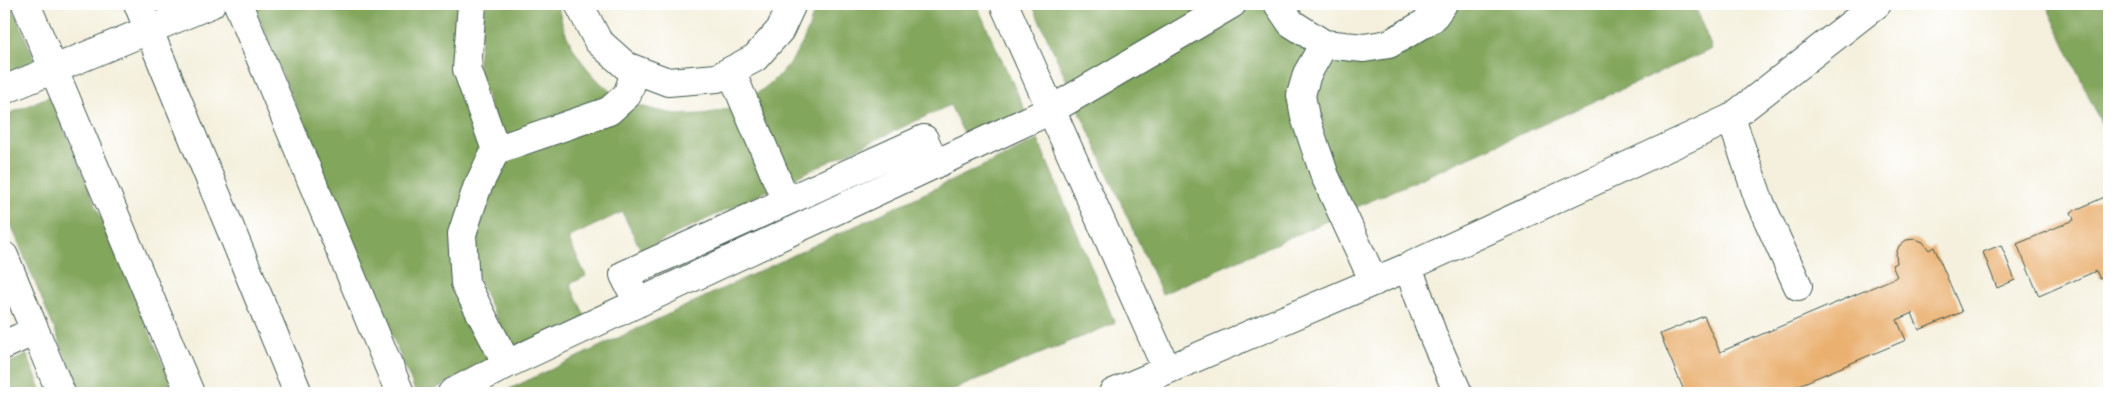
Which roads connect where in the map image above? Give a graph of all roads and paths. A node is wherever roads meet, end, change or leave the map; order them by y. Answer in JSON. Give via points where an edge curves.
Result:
{"nodes":[{"id":1,"x":26,"y":4,"type":"edge"},
{"id":2,"x":138,"y":4,"type":"edge"},
{"id":3,"x":211,"y":4,"type":"edge"},
{"id":4,"x":238,"y":4,"type":"edge"},
{"id":5,"x":472,"y":4,"type":"edge"},
{"id":6,"x":579,"y":4,"type":"edge"},
{"id":7,"x":792,"y":4,"type":"edge"},
{"id":8,"x":1004,"y":4,"type":"edge"},
{"id":9,"x":1232,"y":4,"type":"edge"},
{"id":10,"x":1278,"y":4,"type":"edge"},
{"id":11,"x":1443,"y":4,"type":"edge"},
{"id":12,"x":1877,"y":4,"type":"edge"},
{"id":13,"x":148,"y":29,"type":"junction"},
{"id":14,"x":1324,"y":44,"type":"junction"},
{"id":15,"x":54,"y":69,"type":"junction"},
{"id":16,"x":636,"y":70,"type":"junction"},
{"id":17,"x":731,"y":71,"type":"junction"},
{"id":18,"x":4,"y":90,"type":"edge"},
{"id":19,"x":1051,"y":110,"type":"junction"},
{"id":20,"x":1731,"y":118,"type":"junction"},
{"id":21,"x":496,"y":150,"type":"junction"},
{"id":22,"x":935,"y":164,"type":"junction"},
{"id":23,"x":786,"y":201,"type":"junction"},
{"id":24,"x":4,"y":256,"type":"edge"},
{"id":25,"x":1408,"y":268,"type":"junction"},
{"id":26,"x":1374,"y":282,"type":"junction"},
{"id":27,"x":1798,"y":286,"type":"dead end"},
{"id":28,"x":638,"y":303,"type":"junction"},
{"id":29,"x":35,"y":331,"type":"junction"},
{"id":30,"x":4,"y":345,"type":"edge"},
{"id":31,"x":506,"y":364,"type":"junction"},
{"id":32,"x":1167,"y":370,"type":"junction"},
{"id":33,"x":61,"y":393,"type":"edge"},
{"id":34,"x":190,"y":393,"type":"edge"},
{"id":35,"x":298,"y":393,"type":"edge"},
{"id":36,"x":400,"y":393,"type":"edge"},
{"id":37,"x":452,"y":393,"type":"edge"},
{"id":38,"x":1114,"y":393,"type":"edge"},
{"id":39,"x":1458,"y":393,"type":"edge"}],
"edges":[{"from":1,"to":15,"type":"lane"},
{"from":2,"to":13,"type":"lane"},
{"from":3,"to":13,"type":"lane"},
{"from":4,"to":36,"type":"lane"},
{"from":5,"to":21,"type":"lane","via":[[467,69]]},
{"from":6,"to":16,"type":"lane","via":[[598,41],[626,66]]},
{"from":7,"to":17,"type":"lane","via":[[780,30],[755,58]]},
{"from":8,"to":19,"type":"lane"},
{"from":9,"to":19,"type":"lane"},
{"from":10,"to":14,"type":"lane","via":[[1291,24]]},
{"from":11,"to":14,"type":"lane","via":[[1432,18],[1389,44],[1364,48]]},
{"from":12,"to":20,"type":"lane"},
{"from":13,"to":15,"type":"lane"},
{"from":13,"to":35,"type":"lane"},
{"from":14,"to":26,"type":"lane","via":[[1306,74],[1301,96],[1305,117],[1325,176]]},
{"from":15,"to":18,"type":"lane"},
{"from":15,"to":34,"type":"lane"},
{"from":16,"to":17,"type":"lane","via":[[668,82],[717,78]]},
{"from":16,"to":21,"type":"lane","via":[[627,95],[609,111]]},
{"from":17,"to":23,"type":"lane"},
{"from":19,"to":22,"type":"lane"},
{"from":19,"to":32,"type":"lane"},
{"from":20,"to":25,"type":"lane"},
{"from":20,"to":27,"type":"lane","via":[[1760,200]]},
{"from":21,"to":31,"type":"lane","via":[[477,188],[462,234],[465,283]]},
{"from":22,"to":23,"type":"lane","via":[[924,139]]},
{"from":22,"to":28,"type":"lane"},
{"from":23,"to":28,"type":"lane","via":[[624,275]]},
{"from":24,"to":29,"type":"lane"},
{"from":25,"to":26,"type":"lane"},
{"from":25,"to":39,"type":"lane"},
{"from":26,"to":32,"type":"lane"},
{"from":28,"to":31,"type":"lane"},
{"from":29,"to":30,"type":"lane"},
{"from":29,"to":33,"type":"lane"},
{"from":31,"to":37,"type":"lane"},
{"from":32,"to":38,"type":"lane"}]}
